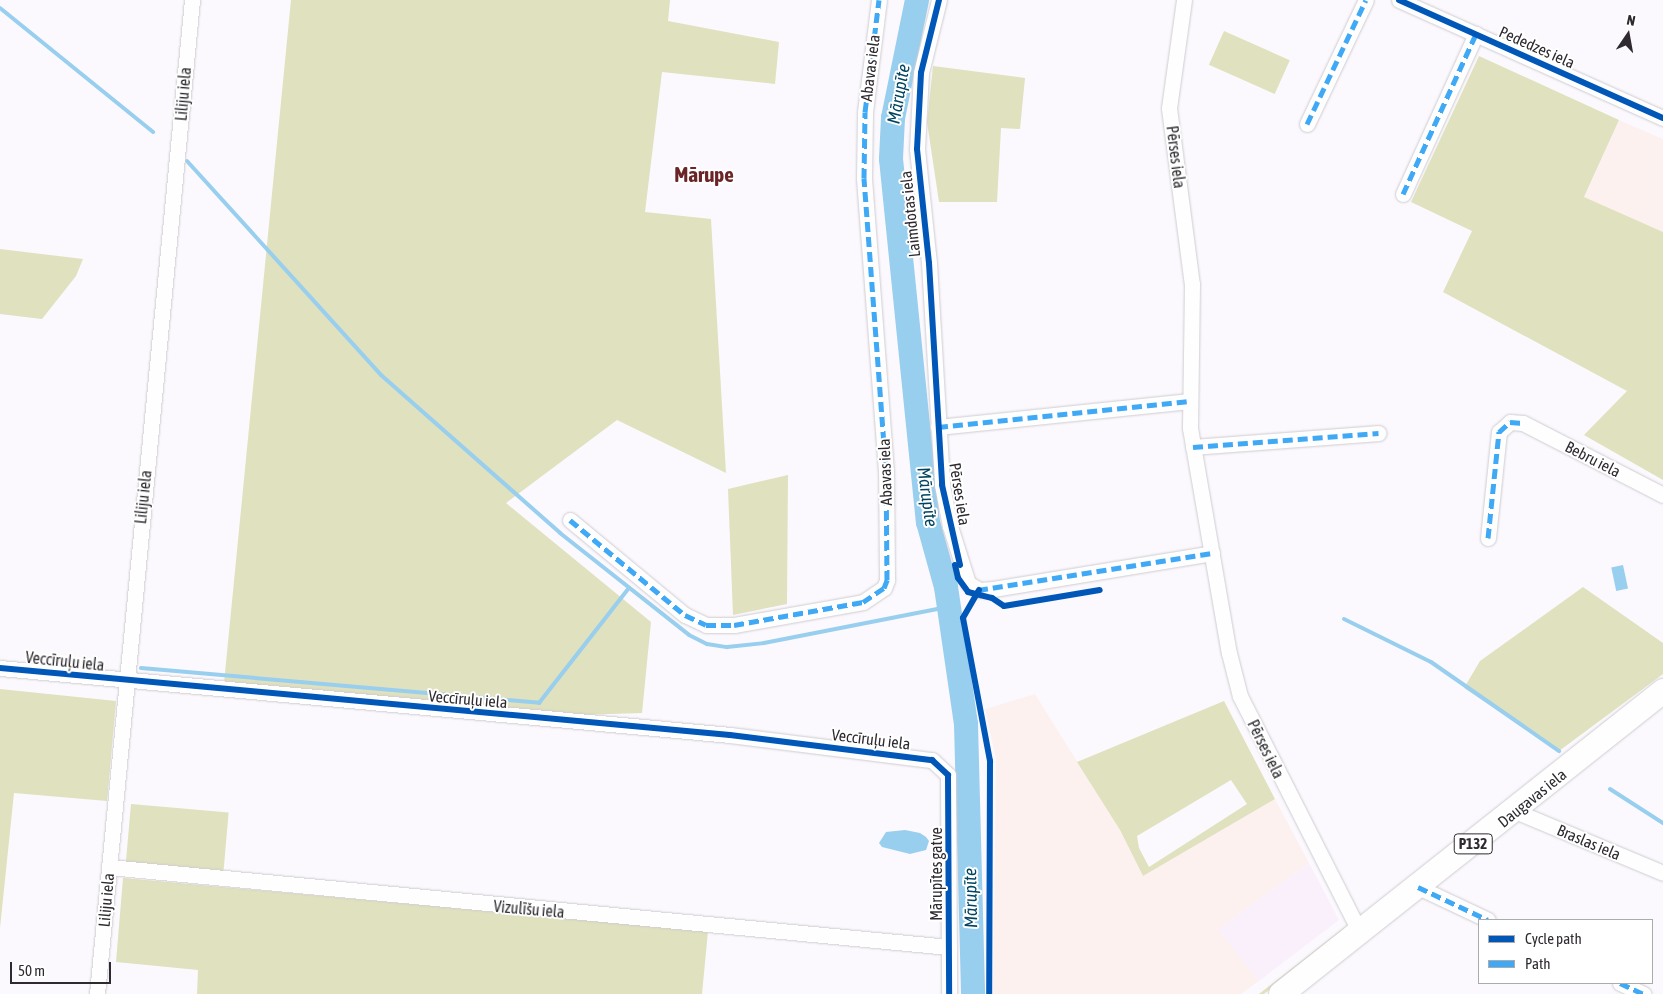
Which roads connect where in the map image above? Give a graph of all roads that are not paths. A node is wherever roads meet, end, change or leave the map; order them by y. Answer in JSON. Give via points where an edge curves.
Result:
{"nodes":[{"id":1,"x":192,"y":0,"type":"edge"},
{"id":2,"x":879,"y":0,"type":"edge"},
{"id":3,"x":939,"y":0,"type":"edge"},
{"id":4,"x":1184,"y":0,"type":"edge"},
{"id":5,"x":1366,"y":0,"type":"edge"},
{"id":6,"x":1399,"y":0,"type":"edge"},
{"id":7,"x":1476,"y":34,"type":"junction"},
{"id":8,"x":1663,"y":118,"type":"edge"},
{"id":9,"x":1307,"y":124,"type":"dead end"},
{"id":10,"x":1403,"y":194,"type":"dead end"},
{"id":11,"x":1190,"y":401,"type":"junction"},
{"id":12,"x":938,"y":427,"type":"junction"},
{"id":13,"x":1378,"y":433,"type":"dead end"},
{"id":14,"x":1193,"y":447,"type":"junction"},
{"id":15,"x":1663,"y":495,"type":"edge"},
{"id":16,"x":570,"y":520,"type":"dead end"},
{"id":17,"x":1488,"y":538,"type":"dead end"},
{"id":18,"x":1212,"y":553,"type":"junction"},
{"id":19,"x":0,"y":668,"type":"edge"},
{"id":20,"x":126,"y":680,"type":"junction"},
{"id":21,"x":1663,"y":691,"type":"edge"},
{"id":22,"x":932,"y":760,"type":"joint"},
{"id":23,"x":1515,"y":811,"type":"junction"},
{"id":24,"x":109,"y":866,"type":"junction"},
{"id":25,"x":1663,"y":874,"type":"edge"},
{"id":26,"x":1418,"y":887,"type":"junction"},
{"id":27,"x":1486,"y":919,"type":"edge"},
{"id":28,"x":1358,"y":932,"type":"junction"},
{"id":29,"x":950,"y":947,"type":"junction"},
{"id":30,"x":1622,"y":984,"type":"edge"},
{"id":31,"x":97,"y":994,"type":"edge"},
{"id":32,"x":949,"y":994,"type":"edge"},
{"id":33,"x":1281,"y":994,"type":"edge"},
{"id":34,"x":1644,"y":994,"type":"edge"}],
"edges":[{"from":1,"to":20,"type":"street","name":"Liliju iela"},
{"from":2,"to":16,"type":"street","name":"Abavas iela","via":[[865,112],[864,178],[886,471],[887,580],[884,588],[863,602],[734,625],[706,626],[685,615]]},
{"from":3,"to":12,"type":"street","name":"Laimdotas iela","via":[[921,73],[917,149],[929,263]]},
{"from":4,"to":11,"type":"street","name":"Pērses iela","via":[[1169,108],[1192,284]]},
{"from":5,"to":9,"type":"street"},
{"from":6,"to":7,"type":"street","name":"Pededzes iela"},
{"from":7,"to":8,"type":"street","name":"Pededzes iela"},
{"from":7,"to":10,"type":"street"},
{"from":11,"to":12,"type":"street"},
{"from":11,"to":14,"type":"street","name":"Pērses iela"},
{"from":12,"to":18,"type":"street","name":"Pērses iela","via":[[950,526],[960,565],[973,588],[993,589]]},
{"from":13,"to":14,"type":"street"},
{"from":14,"to":18,"type":"street","name":"Pērses iela"},
{"from":15,"to":17,"type":"street","name":"Bebru iela","via":[[1523,423],[1510,422],[1499,432]]},
{"from":18,"to":28,"type":"street","name":"Pērses iela","via":[[1229,653],[1240,696]]},
{"from":19,"to":20,"type":"street","name":"Veccīruļu iela"},
{"from":20,"to":22,"type":"street","name":"Veccīruļu iela","via":[[730,735]]},
{"from":20,"to":24,"type":"street","name":"Liliju iela"},
{"from":21,"to":23,"type":"main road","name":"Daugavas iela","number":"P132"},
{"from":22,"to":29,"type":"street","name":"Mārupītes gatve","via":[[948,775]]},
{"from":23,"to":25,"type":"street","name":"Braslas iela"},
{"from":23,"to":26,"type":"main road","name":"Daugavas iela","number":"P132"},
{"from":24,"to":29,"type":"street","name":"Vizulīšu iela"},
{"from":24,"to":31,"type":"street","name":"Liliju iela"},
{"from":26,"to":27,"type":"street"},
{"from":26,"to":28,"type":"main road","name":"Daugavas iela","number":"P132"},
{"from":28,"to":33,"type":"main road","name":"Daugavas iela","number":"P132"},
{"from":29,"to":32,"type":"street","name":"Mārupītes gatve"},
{"from":30,"to":34,"type":"street"}]}
